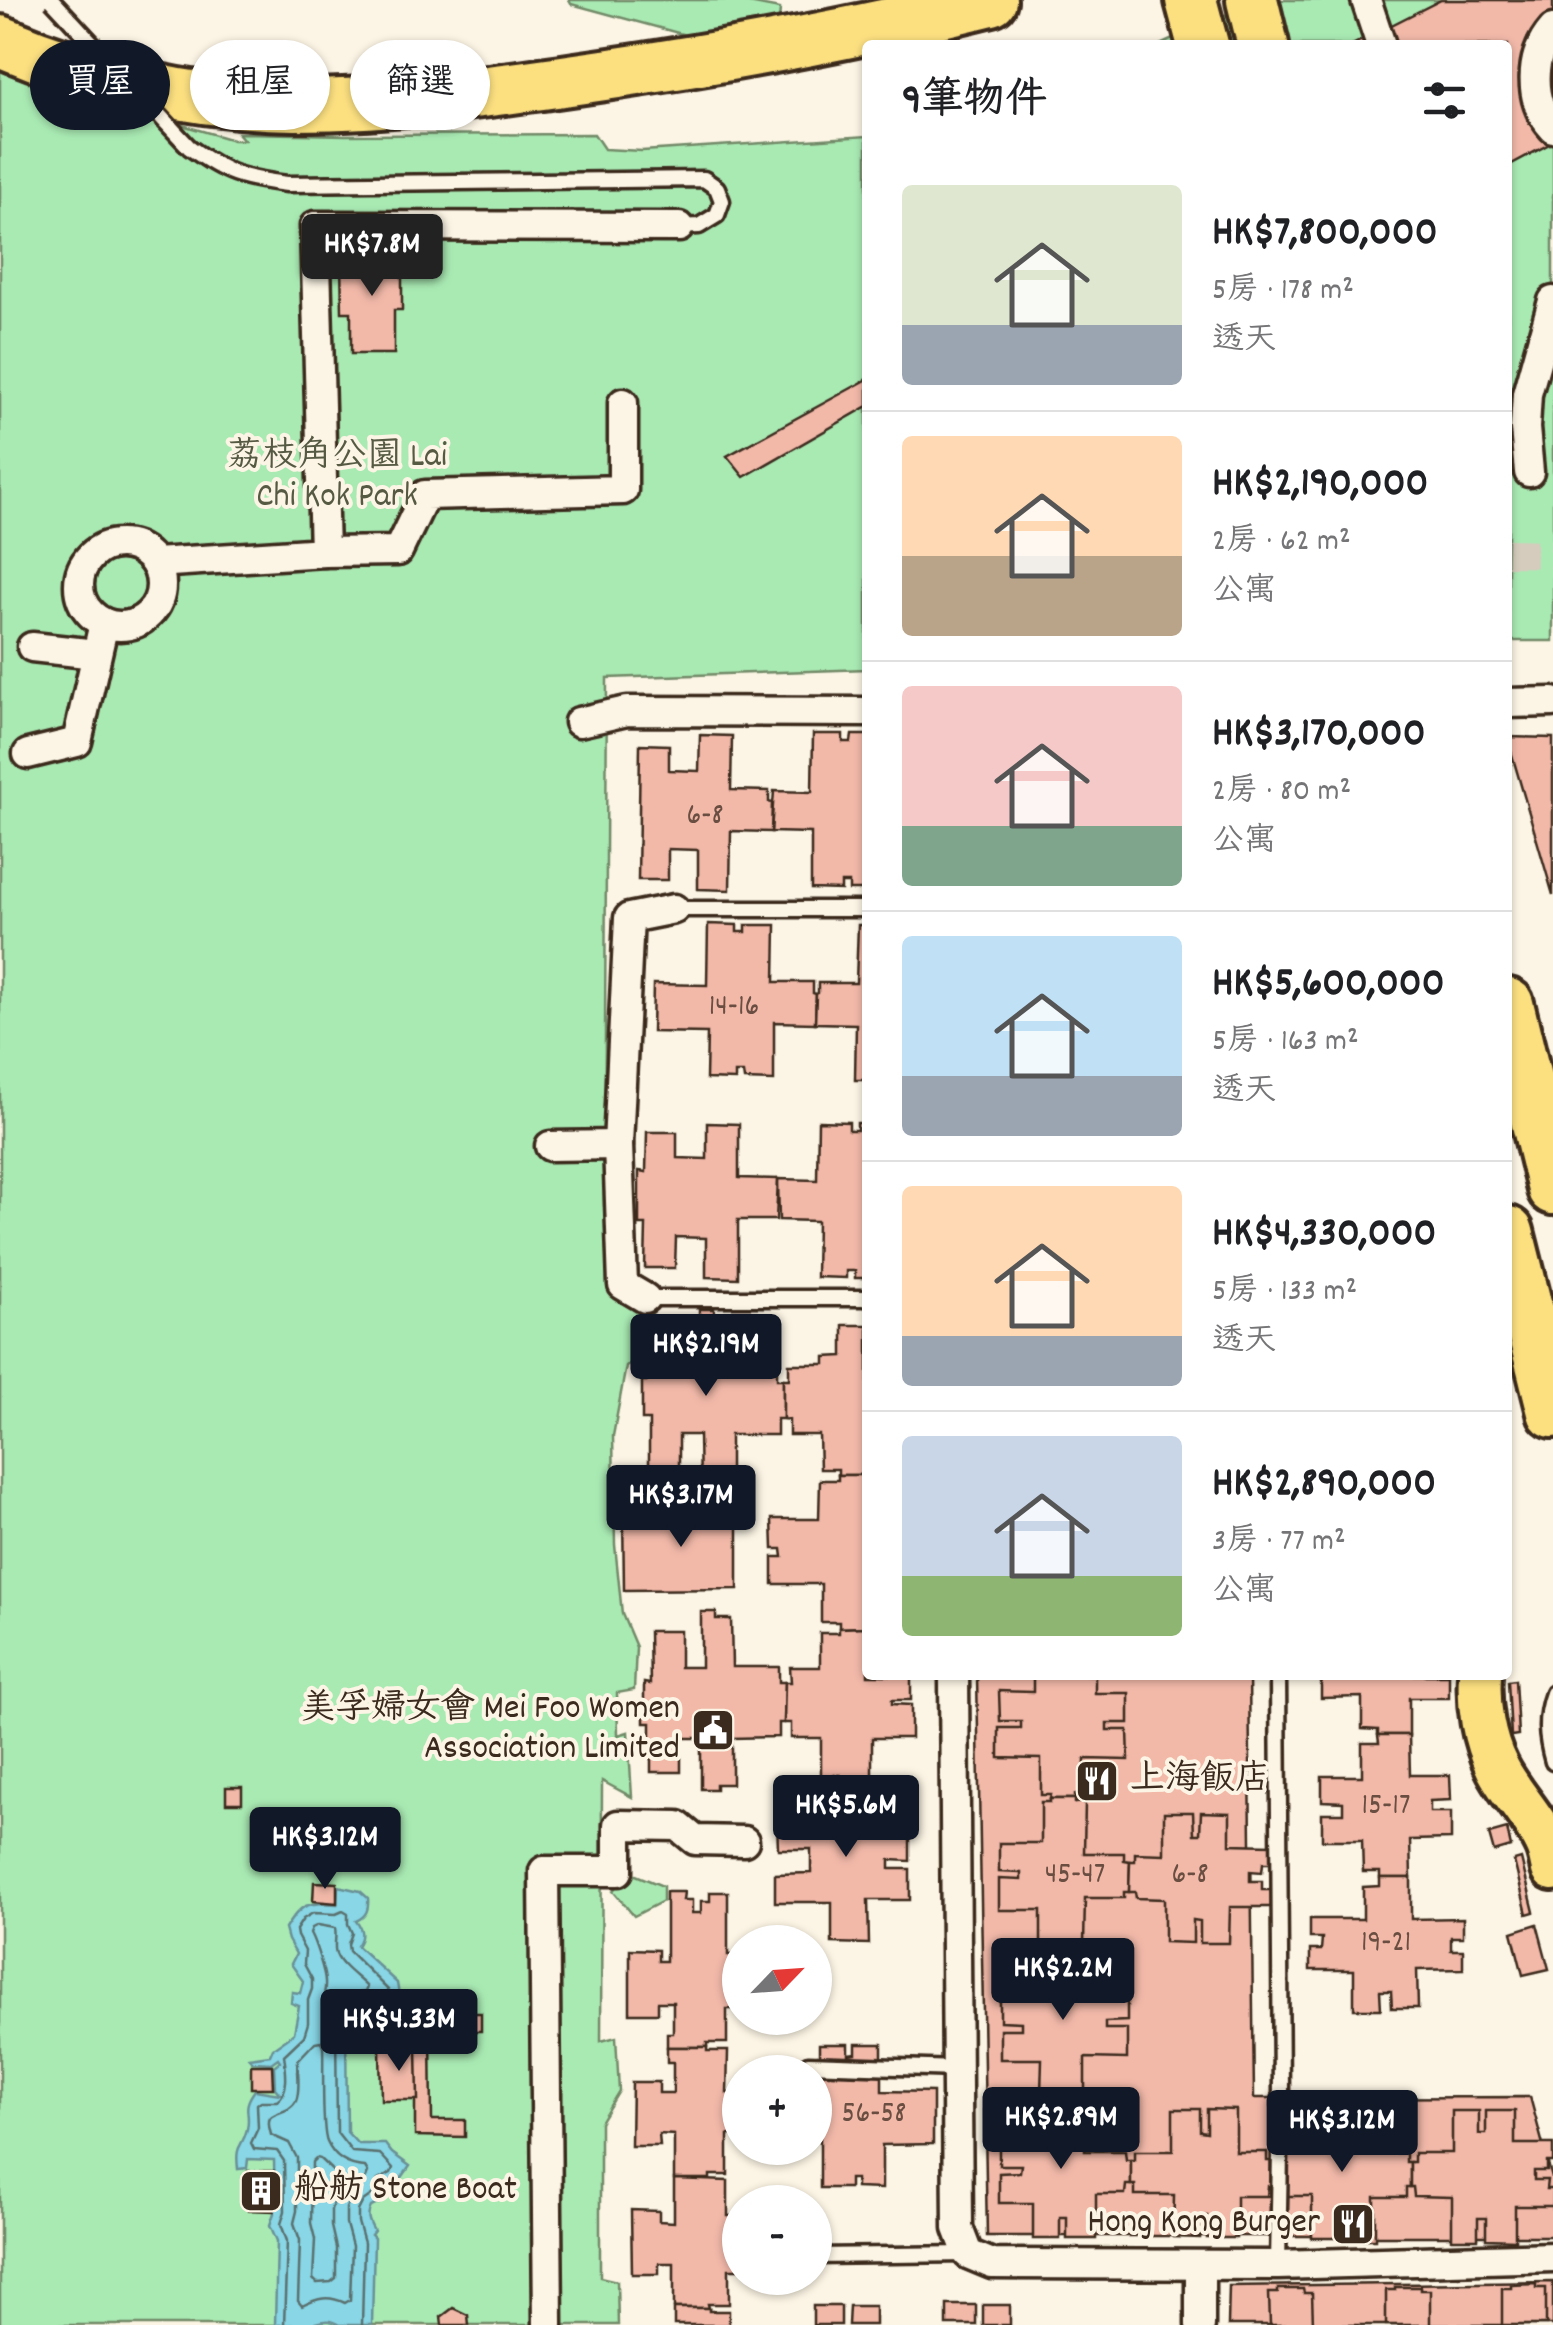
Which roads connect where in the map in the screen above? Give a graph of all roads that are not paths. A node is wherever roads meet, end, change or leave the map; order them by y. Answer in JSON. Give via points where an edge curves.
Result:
{"nodes":[{"id":1,"x":52,"y":0,"type":"edge"},
{"id":2,"x":991,"y":0,"type":"edge"},
{"id":3,"x":1191,"y":0,"type":"edge"},
{"id":4,"x":1252,"y":0,"type":"edge"},
{"id":5,"x":1366,"y":0,"type":"edge"},
{"id":6,"x":1553,"y":29,"type":"edge"},
{"id":7,"x":1202,"y":40,"type":"edge"},
{"id":8,"x":1262,"y":40,"type":"edge"},
{"id":9,"x":1379,"y":40,"type":"edge"},
{"id":10,"x":0,"y":41,"type":"edge"},
{"id":11,"x":1535,"y":64,"type":"junction"},
{"id":12,"x":1512,"y":71,"type":"edge"},
{"id":13,"x":1553,"y":128,"type":"edge"},
{"id":14,"x":679,"y":227,"type":"joint"},
{"id":15,"x":1553,"y":301,"type":"edge"},
{"id":16,"x":623,"y":403,"type":"dead end"},
{"id":17,"x":1529,"y":472,"type":"dead end"},
{"id":18,"x":324,"y":552,"type":"junction"},
{"id":19,"x":154,"y":563,"type":"junction"},
{"id":20,"x":104,"y":623,"type":"junction"},
{"id":21,"x":32,"y":647,"type":"dead end"},
{"id":22,"x":96,"y":654,"type":"junction"},
{"id":23,"x":1553,"y":702,"type":"edge"},
{"id":24,"x":1512,"y":703,"type":"edge"},
{"id":25,"x":862,"y":712,"type":"edge"},
{"id":26,"x":578,"y":722,"type":"dead end"},
{"id":27,"x":28,"y":754,"type":"dead end"},
{"id":28,"x":674,"y":909,"type":"joint"},
{"id":29,"x":862,"y":909,"type":"edge"},
{"id":30,"x":1512,"y":1015,"type":"edge"},
{"id":31,"x":1512,"y":1021,"type":"edge"},
{"id":32,"x":1553,"y":1112,"type":"edge"},
{"id":33,"x":618,"y":1145,"type":"junction"},
{"id":34,"x":550,"y":1146,"type":"dead end"},
{"id":35,"x":1553,"y":1189,"type":"edge"},
{"id":36,"x":1512,"y":1248,"type":"edge"},
{"id":37,"x":645,"y":1298,"type":"joint"},
{"id":38,"x":862,"y":1298,"type":"edge"},
{"id":39,"x":1553,"y":1412,"type":"edge"},
{"id":40,"x":954,"y":1680,"type":"edge"},
{"id":41,"x":1278,"y":1680,"type":"edge"},
{"id":42,"x":1480,"y":1680,"type":"edge"},
{"id":43,"x":1553,"y":1694,"type":"edge"},
{"id":44,"x":1553,"y":1762,"type":"edge"},
{"id":45,"x":744,"y":1841,"type":"dead end"},
{"id":46,"x":1553,"y":1869,"type":"edge"},
{"id":47,"x":832,"y":2065,"type":"edge"},
{"id":48,"x":957,"y":2069,"type":"junction"},
{"id":49,"x":968,"y":2254,"type":"junction"},
{"id":50,"x":832,"y":2256,"type":"edge"},
{"id":51,"x":1553,"y":2257,"type":"edge"},
{"id":52,"x":1278,"y":2265,"type":"junction"},
{"id":53,"x":1200,"y":2266,"type":"junction"},
{"id":54,"x":548,"y":2325,"type":"edge"},
{"id":55,"x":1200,"y":2325,"type":"edge"}],
"edges":[{"from":1,"to":14,"type":"lane","bridge":true,"via":[[188,147],[244,178],[286,184],[704,179],[722,201],[718,216]]},
{"from":2,"to":10,"type":"highway","via":[[747,52],[514,88],[340,104],[224,100],[151,88]]},
{"from":3,"to":7,"type":"highway"},
{"from":4,"to":8,"type":"highway"},
{"from":5,"to":9,"type":"street"},
{"from":6,"to":11,"type":"street"},
{"from":11,"to":12,"type":"street"},
{"from":11,"to":13,"type":"street","via":[[1535,93]]},
{"from":14,"to":18,"type":"street","via":[[315,226]]},
{"from":15,"to":17,"type":"street","via":[[1526,394]]},
{"from":16,"to":18,"type":"street","via":[[623,490],[425,495],[398,551]]},
{"from":18,"to":19,"type":"street"},
{"from":19,"to":20,"type":"street","via":[[161,587],[150,614],[130,625]]},
{"from":19,"to":20,"type":"street","via":[[124,544],[92,556],[80,592]]},
{"from":20,"to":22,"type":"street"},
{"from":21,"to":22,"type":"street"},
{"from":22,"to":27,"type":"street","via":[[77,742]]},
{"from":23,"to":24,"type":"street"},
{"from":25,"to":26,"type":"street","via":[[627,712]]},
{"from":28,"to":29,"type":"lane"},
{"from":28,"to":33,"type":"street","via":[[629,918]]},
{"from":30,"to":32,"type":"main road"},
{"from":31,"to":35,"type":"highway"},
{"from":33,"to":34,"type":"street"},
{"from":33,"to":37,"type":"street","via":[[624,1285]]},
{"from":36,"to":39,"type":"highway"},
{"from":37,"to":38,"type":"lane"},
{"from":40,"to":48,"type":"street"},
{"from":41,"to":52,"type":"lane"},
{"from":42,"to":46,"type":"main road","via":[[1481,1714],[1496,1766],[1547,1846]]},
{"from":43,"to":44,"type":"lane","via":[[1546,1720]]},
{"from":45,"to":54,"type":"street","via":[[695,1840],[678,1826],[618,1825],[618,1871],[544,1871]]},
{"from":47,"to":48,"type":"lane"},
{"from":48,"to":49,"type":"street","via":[[958,2228]]},
{"from":49,"to":50,"type":"lane"},
{"from":49,"to":53,"type":"street","via":[[992,2264]]},
{"from":51,"to":52,"type":"street"},
{"from":52,"to":53,"type":"street"},
{"from":53,"to":55,"type":"street"}]}
